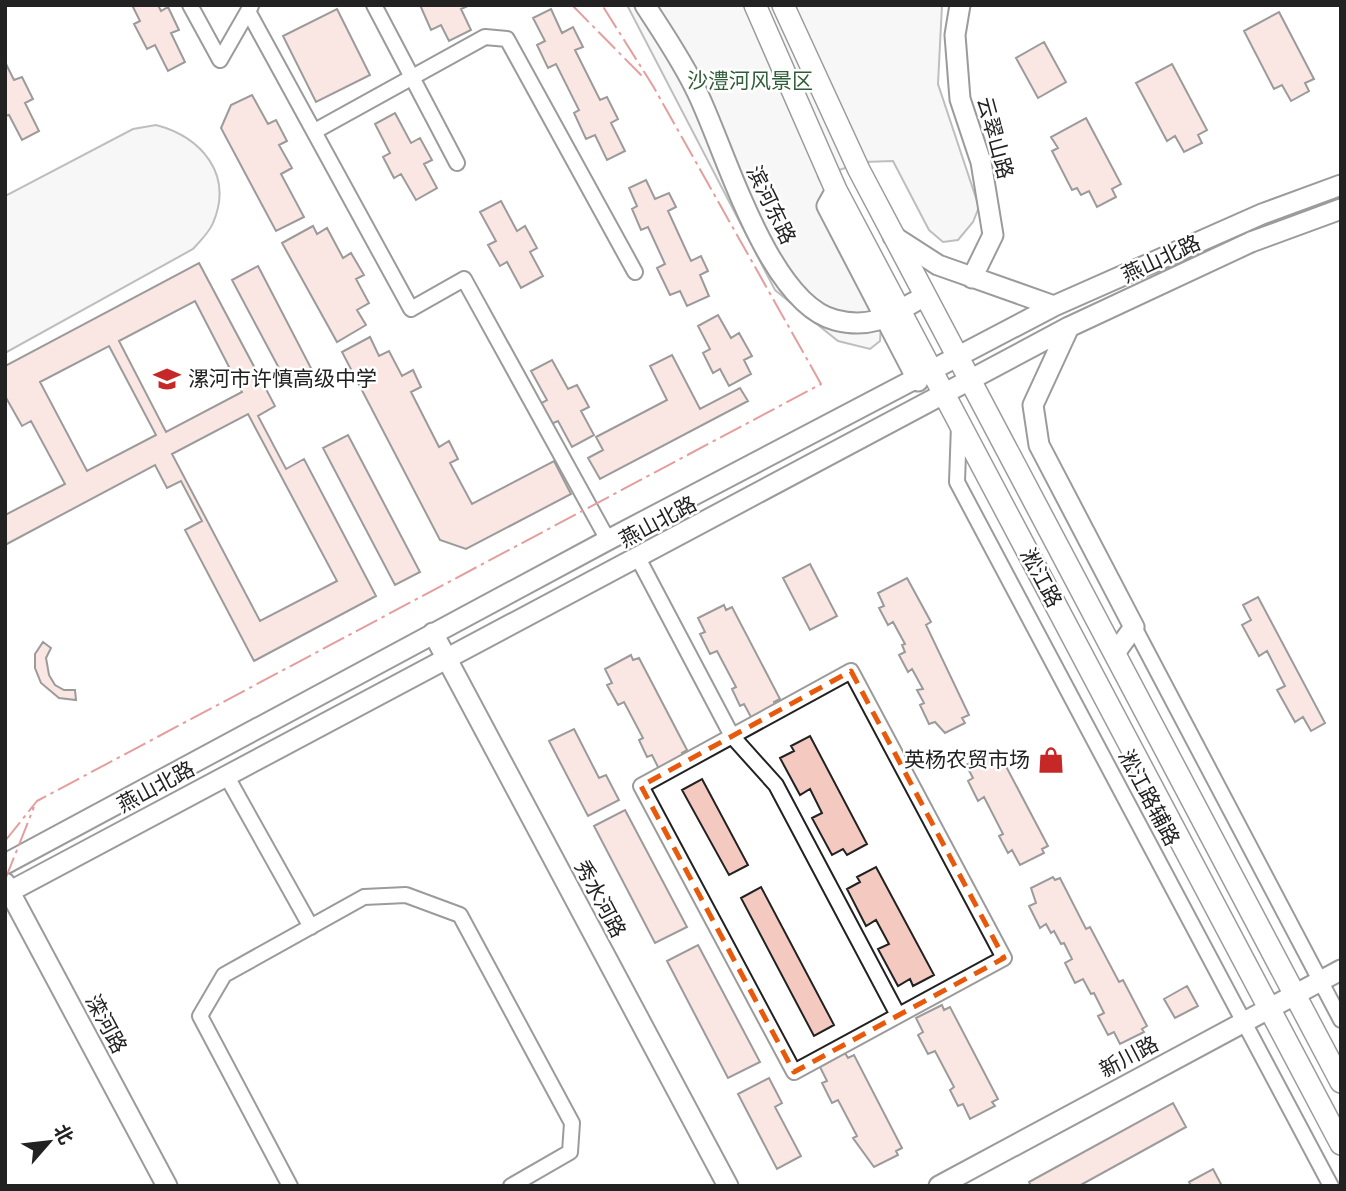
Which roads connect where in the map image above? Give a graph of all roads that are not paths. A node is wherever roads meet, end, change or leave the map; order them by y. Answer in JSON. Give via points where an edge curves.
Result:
{"nodes":[{"id":1,"x":190,"y":5,"type":"edge"},
{"id":2,"x":374,"y":5,"type":"edge"},
{"id":3,"x":645,"y":5,"type":"edge"},
{"id":4,"x":755,"y":5,"type":"edge"},
{"id":5,"x":783,"y":5,"type":"edge"},
{"id":6,"x":960,"y":5,"type":"edge"},
{"id":7,"x":249,"y":8,"type":"edge"},
{"id":8,"x":412,"y":78,"type":"junction"},
{"id":9,"x":315,"y":131,"type":"junction"},
{"id":10,"x":457,"y":163,"type":"dead end"},
{"id":11,"x":1341,"y":185,"type":"edge"},
{"id":12,"x":1341,"y":209,"type":"edge"},
{"id":13,"x":892,"y":236,"type":"junction"},
{"id":14,"x":635,"y":272,"type":"dead end"},
{"id":15,"x":972,"y":278,"type":"junction"},
{"id":16,"x":925,"y":296,"type":"junction"},
{"id":17,"x":1054,"y":306,"type":"junction"},
{"id":18,"x":891,"y":314,"type":"junction"},
{"id":19,"x":1069,"y":327,"type":"junction"},
{"id":20,"x":958,"y":359,"type":"junction"},
{"id":21,"x":925,"y":377,"type":"junction"},
{"id":22,"x":969,"y":380,"type":"junction"},
{"id":23,"x":944,"y":394,"type":"junction"},
{"id":24,"x":959,"y":424,"type":"junction"},
{"id":25,"x":608,"y":540,"type":"junction"},
{"id":26,"x":638,"y":558,"type":"junction"},
{"id":27,"x":1134,"y":627,"type":"junction"},
{"id":28,"x":433,"y":633,"type":"junction"},
{"id":29,"x":1115,"y":653,"type":"junction"},
{"id":30,"x":446,"y":659,"type":"junction"},
{"id":31,"x":732,"y":736,"type":"junction"},
{"id":32,"x":226,"y":775,"type":"junction"},
{"id":33,"x":5,"y":864,"type":"edge"},
{"id":34,"x":7,"y":890,"type":"edge"},
{"id":35,"x":311,"y":926,"type":"junction"},
{"id":36,"x":1341,"y":970,"type":"edge"},
{"id":37,"x":1320,"y":981,"type":"junction"},
{"id":38,"x":1293,"y":994,"type":"junction"},
{"id":39,"x":1269,"y":1007,"type":"junction"},
{"id":40,"x":898,"y":1015,"type":"junction"},
{"id":41,"x":1244,"y":1020,"type":"junction"},
{"id":42,"x":1341,"y":1020,"type":"edge"},
{"id":43,"x":1341,"y":1082,"type":"edge"},
{"id":44,"x":1341,"y":1144,"type":"edge"},
{"id":45,"x":167,"y":1186,"type":"edge"},
{"id":46,"x":289,"y":1186,"type":"edge"},
{"id":47,"x":511,"y":1186,"type":"edge"},
{"id":48,"x":728,"y":1186,"type":"edge"},
{"id":49,"x":939,"y":1186,"type":"edge"},
{"id":50,"x":1331,"y":1186,"type":"edge"}],
"edges":[{"from":1,"to":7,"type":"street","via":[[220,60]]},
{"from":2,"to":8,"type":"street"},
{"from":3,"to":18,"type":"street","name":"滨河东路","via":[[697,92],[745,208],[777,268],[809,306],[834,320],[871,324]]},
{"from":4,"to":18,"type":"main road","name":"淞江路"},
{"from":5,"to":13,"type":"main road","name":"淞江路"},
{"from":6,"to":15,"type":"street","name":"云翠山路","via":[[955,36],[960,99],[981,162],[993,235]]},
{"from":7,"to":9,"type":"street"},
{"from":8,"to":9,"type":"street"},
{"from":8,"to":10,"type":"street"},
{"from":8,"to":14,"type":"street","via":[[485,37],[507,39]]},
{"from":9,"to":25,"type":"street","via":[[411,309],[464,279]]},
{"from":11,"to":17,"type":"street","name":"燕山北路","via":[[1262,214]]},
{"from":12,"to":19,"type":"street","name":"燕山北路","via":[[1251,242]]},
{"from":13,"to":15,"type":"street","via":[[938,265]]},
{"from":13,"to":16,"type":"main road","name":"淞江路"},
{"from":15,"to":17,"type":"street"},
{"from":16,"to":18,"type":"street","name":"滨河东路"},
{"from":16,"to":20,"type":"main road","name":"淞江路"},
{"from":17,"to":20,"type":"street","name":"燕山北路"},
{"from":18,"to":21,"type":"main road","name":"淞江路"},
{"from":19,"to":22,"type":"street","name":"燕山北路"},
{"from":19,"to":27,"type":"street","via":[[1033,405],[1039,445]]},
{"from":20,"to":21,"type":"street","name":"燕山北路"},
{"from":20,"to":22,"type":"main road","name":"淞江路"},
{"from":21,"to":23,"type":"main road","name":"淞江路"},
{"from":21,"to":25,"type":"street","name":"燕山北路"},
{"from":22,"to":23,"type":"street","name":"燕山北路"},
{"from":22,"to":29,"type":"main road","name":"淞江路"},
{"from":23,"to":24,"type":"main road","name":"淞江路"},
{"from":23,"to":26,"type":"street","name":"燕山北路"},
{"from":24,"to":39,"type":"main road","name":"淞江路"},
{"from":24,"to":41,"type":"street","name":"淞江路辅路","via":[[957,482]]},
{"from":25,"to":28,"type":"street","name":"燕山北路"},
{"from":26,"to":30,"type":"street","name":"燕山北路"},
{"from":26,"to":31,"type":"street"},
{"from":27,"to":29,"type":"street"},
{"from":27,"to":37,"type":"street"},
{"from":28,"to":30,"type":"street","name":"秀水河路"},
{"from":28,"to":33,"type":"street","name":"燕山北路"},
{"from":29,"to":38,"type":"main road","name":"淞江路"},
{"from":30,"to":32,"type":"street","name":"燕山北路"},
{"from":30,"to":48,"type":"street","name":"秀水河路"},
{"from":31,"to":40,"type":"street","via":[[776,785]]},
{"from":31,"to":40,"type":"street","via":[[641,786],[794,1072]]},
{"from":31,"to":40,"type":"street","via":[[850,671],[1004,958]]},
{"from":32,"to":34,"type":"street","name":"燕山北路"},
{"from":32,"to":35,"type":"street"},
{"from":34,"to":45,"type":"street","name":"滦河路"},
{"from":35,"to":46,"type":"street","via":[[225,975],[200,1016]]},
{"from":35,"to":47,"type":"street","via":[[364,897],[407,895],[460,915],[572,1123],[570,1152]]},
{"from":36,"to":37,"type":"street","name":"新川路"},
{"from":37,"to":38,"type":"street","name":"新川路"},
{"from":37,"to":42,"type":"street"},
{"from":38,"to":39,"type":"street","name":"新川路"},
{"from":38,"to":43,"type":"main road","name":"淞江路"},
{"from":39,"to":41,"type":"street","name":"新川路"},
{"from":39,"to":44,"type":"main road","name":"淞江路"},
{"from":41,"to":49,"type":"street","name":"新川路"},
{"from":41,"to":50,"type":"street","name":"淞江路辅路"}]}
